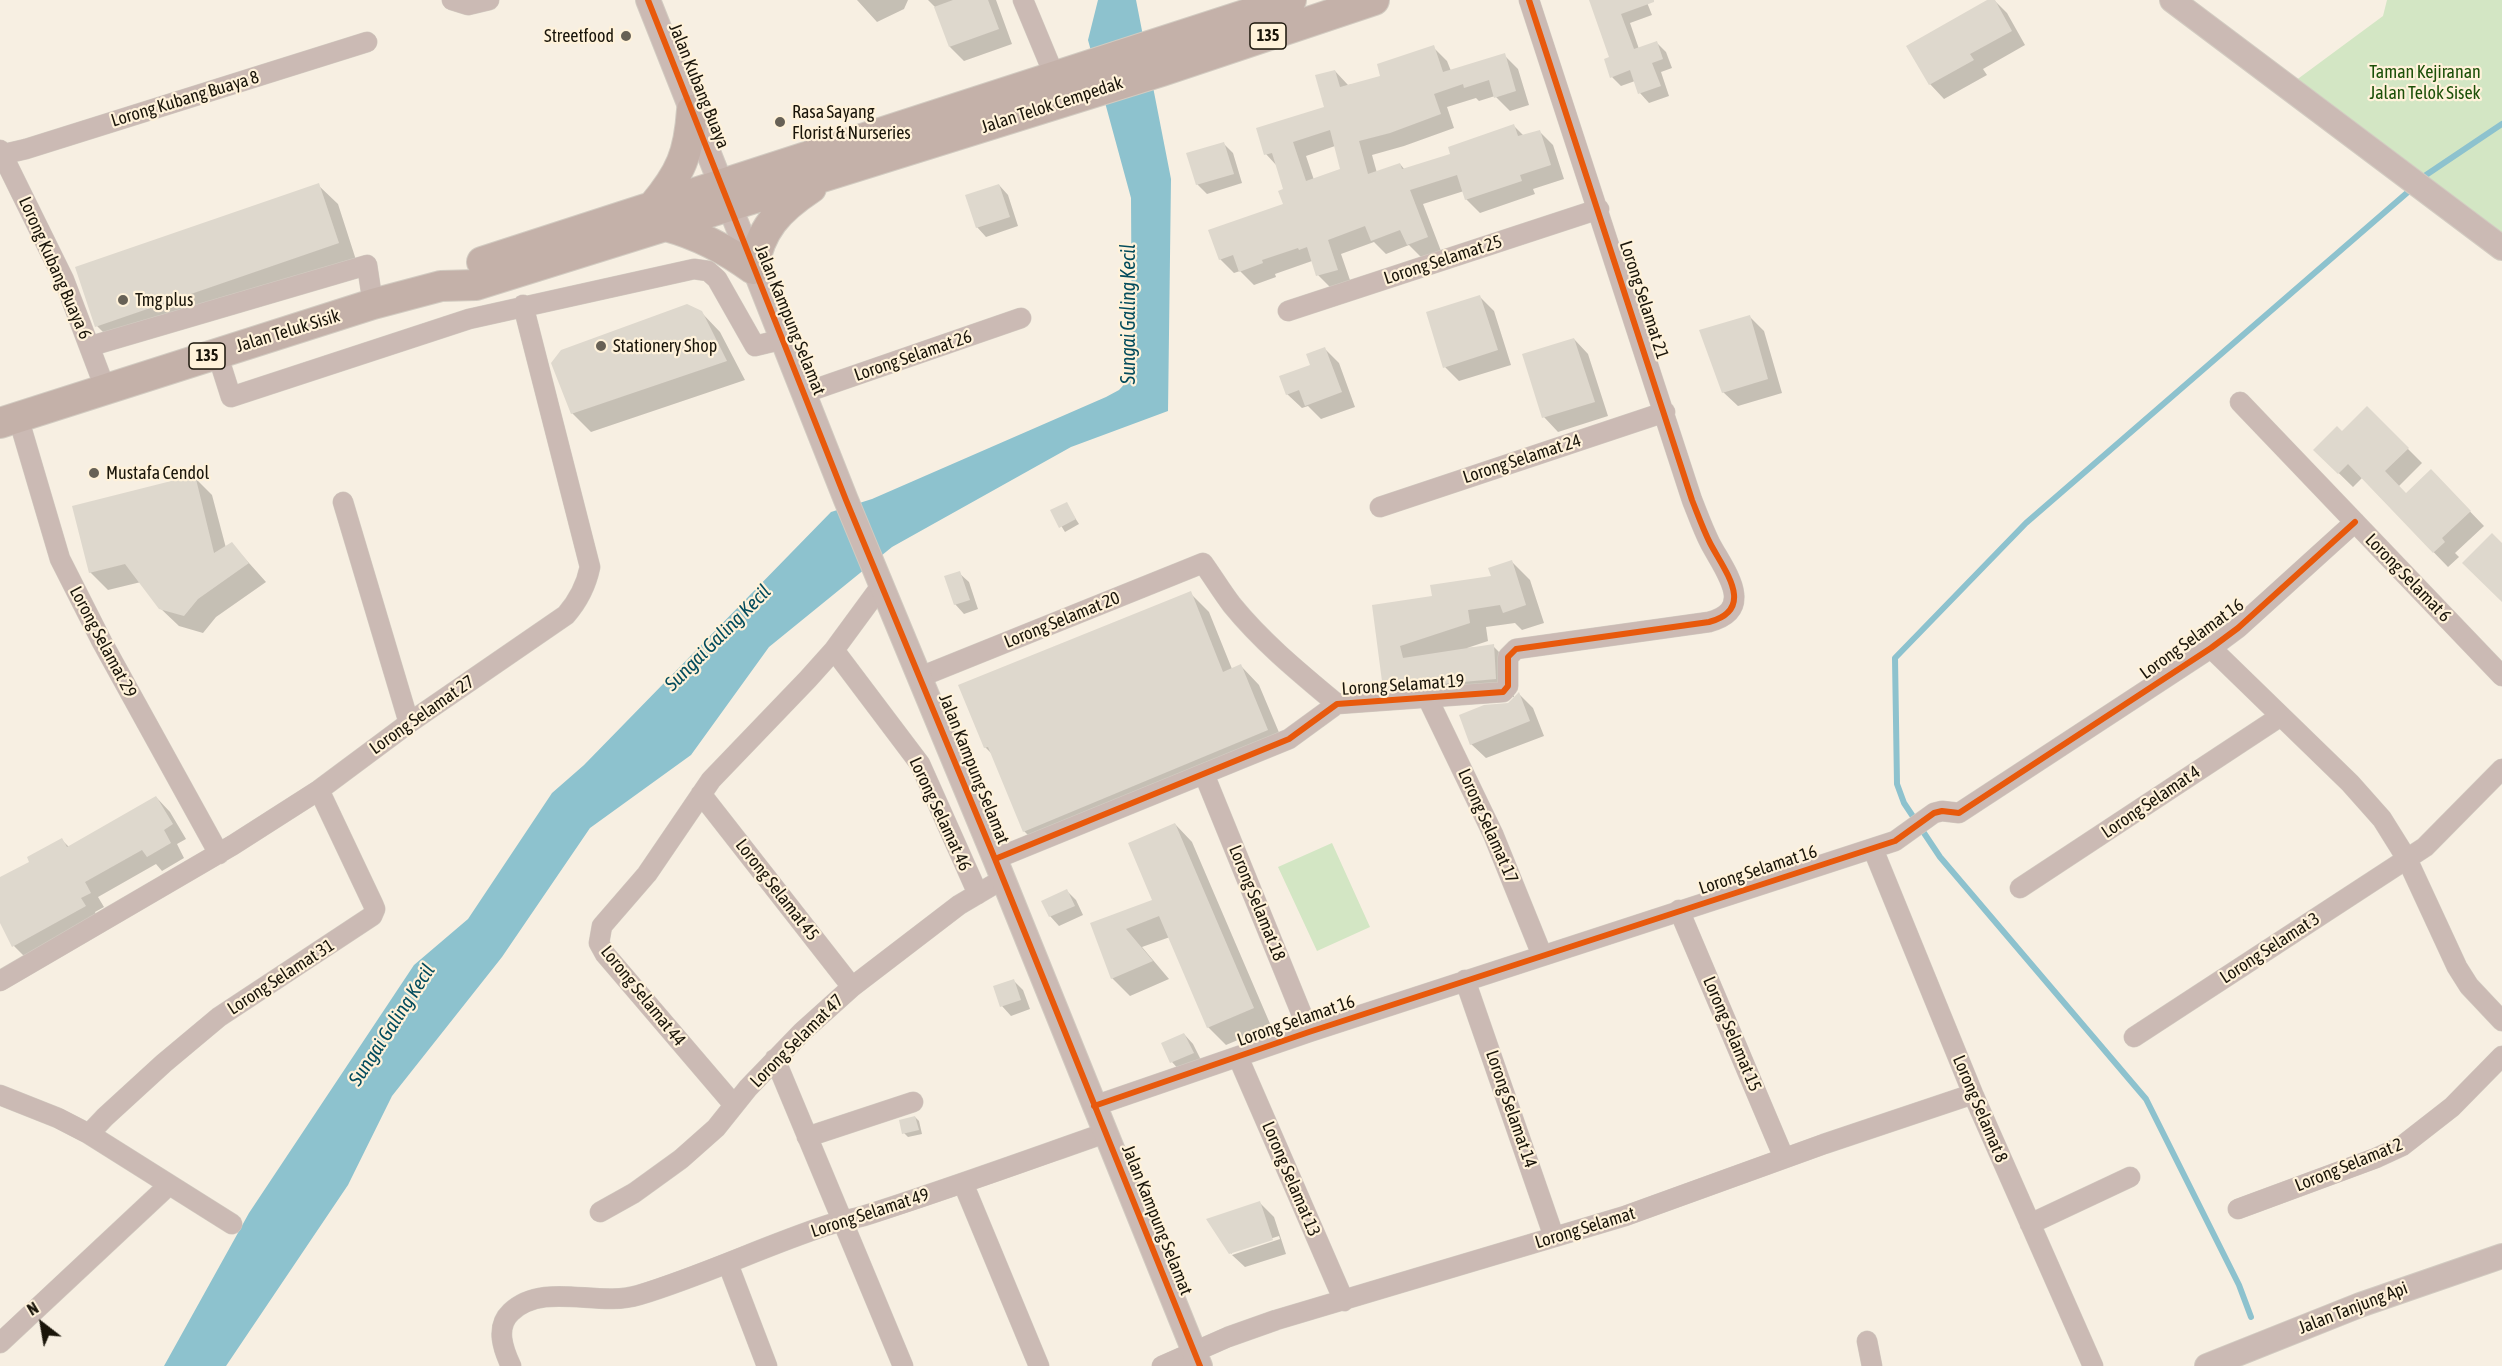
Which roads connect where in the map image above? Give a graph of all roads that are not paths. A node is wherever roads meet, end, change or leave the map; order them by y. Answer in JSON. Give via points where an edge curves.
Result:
{"nodes":[{"id":1,"x":452,"y":0,"type":"edge"},
{"id":2,"x":489,"y":0,"type":"edge"},
{"id":3,"x":648,"y":0,"type":"edge"},
{"id":4,"x":1023,"y":0,"type":"edge"},
{"id":5,"x":1292,"y":0,"type":"edge"},
{"id":6,"x":1374,"y":0,"type":"edge"},
{"id":7,"x":1529,"y":0,"type":"edge"},
{"id":8,"x":2172,"y":0,"type":"edge"},
{"id":9,"x":367,"y":42,"type":"dead end"},
{"id":10,"x":1159,"y":58,"type":"junction"},
{"id":11,"x":1055,"y":77,"type":"junction"},
{"id":12,"x":1090,"y":79,"type":"junction"},
{"id":13,"x":693,"y":110,"type":"junction"},
{"id":14,"x":1,"y":153,"type":"edge"},
{"id":15,"x":829,"y":177,"type":"junction"},
{"id":16,"x":725,"y":196,"type":"junction"},
{"id":17,"x":1599,"y":209,"type":"junction"},
{"id":18,"x":659,"y":216,"type":"junction"},
{"id":19,"x":2502,"y":248,"type":"edge"},
{"id":20,"x":753,"y":269,"type":"junction"},
{"id":21,"x":373,"y":304,"type":"junction"},
{"id":22,"x":523,"y":305,"type":"junction"},
{"id":23,"x":1288,"y":311,"type":"dead end"},
{"id":24,"x":1021,"y":318,"type":"dead end"},
{"id":25,"x":784,"y":339,"type":"junction"},
{"id":26,"x":91,"y":346,"type":"junction"},
{"id":27,"x":217,"y":353,"type":"junction"},
{"id":28,"x":105,"y":388,"type":"junction"},
{"id":29,"x":804,"y":393,"type":"junction"},
{"id":30,"x":2240,"y":402,"type":"dead end"},
{"id":31,"x":1665,"y":412,"type":"junction"},
{"id":32,"x":9,"y":420,"type":"edge"},
{"id":33,"x":343,"y":502,"type":"dead end"},
{"id":34,"x":1380,"y":507,"type":"dead end"},
{"id":35,"x":2355,"y":522,"type":"junction"},
{"id":36,"x":877,"y":576,"type":"junction"},
{"id":37,"x":1733,"y":606,"type":"joint"},
{"id":38,"x":2211,"y":648,"type":"junction"},
{"id":39,"x":834,"y":650,"type":"junction"},
{"id":40,"x":2502,"y":676,"type":"edge"},
{"id":41,"x":920,"y":677,"type":"junction"},
{"id":42,"x":1428,"y":699,"type":"junction"},
{"id":43,"x":1337,"y":704,"type":"junction"},
{"id":44,"x":2281,"y":716,"type":"junction"},
{"id":45,"x":409,"y":723,"type":"junction"},
{"id":46,"x":2502,"y":769,"type":"edge"},
{"id":47,"x":1204,"y":774,"type":"junction"},
{"id":48,"x":319,"y":790,"type":"junction"},
{"id":49,"x":700,"y":794,"type":"junction"},
{"id":50,"x":1873,"y":849,"type":"junction"},
{"id":51,"x":219,"y":854,"type":"junction"},
{"id":52,"x":2407,"y":859,"type":"junction"},
{"id":53,"x":999,"y":869,"type":"junction"},
{"id":54,"x":2020,"y":888,"type":"dead end"},
{"id":55,"x":978,"y":894,"type":"junction"},
{"id":56,"x":1679,"y":910,"type":"junction"},
{"id":57,"x":1542,"y":955,"type":"junction"},
{"id":58,"x":1465,"y":980,"type":"junction"},
{"id":59,"x":0,"y":981,"type":"edge"},
{"id":60,"x":852,"y":987,"type":"junction"},
{"id":61,"x":2502,"y":1021,"type":"edge"},
{"id":62,"x":1309,"y":1032,"type":"junction"},
{"id":63,"x":2134,"y":1037,"type":"dead end"},
{"id":64,"x":2502,"y":1056,"type":"edge"},
{"id":65,"x":1238,"y":1057,"type":"junction"},
{"id":66,"x":775,"y":1059,"type":"junction"},
{"id":67,"x":1972,"y":1094,"type":"junction"},
{"id":68,"x":0,"y":1095,"type":"edge"},
{"id":69,"x":913,"y":1102,"type":"dead end"},
{"id":70,"x":734,"y":1105,"type":"junction"},
{"id":71,"x":1094,"y":1106,"type":"junction"},
{"id":72,"x":1105,"y":1133,"type":"junction"},
{"id":73,"x":89,"y":1134,"type":"junction"},
{"id":74,"x":807,"y":1137,"type":"junction"},
{"id":75,"x":1784,"y":1158,"type":"junction"},
{"id":76,"x":2130,"y":1177,"type":"dead end"},
{"id":77,"x":963,"y":1183,"type":"junction"},
{"id":78,"x":169,"y":1185,"type":"junction"},
{"id":79,"x":2238,"y":1209,"type":"dead end"},
{"id":80,"x":600,"y":1212,"type":"dead end"},
{"id":81,"x":842,"y":1222,"type":"junction"},
{"id":82,"x":232,"y":1224,"type":"dead end"},
{"id":83,"x":2030,"y":1224,"type":"junction"},
{"id":84,"x":1554,"y":1238,"type":"junction"},
{"id":85,"x":2502,"y":1256,"type":"edge"},
{"id":86,"x":728,"y":1264,"type":"junction"},
{"id":87,"x":1344,"y":1301,"type":"junction"},
{"id":88,"x":1867,"y":1341,"type":"dead end"},
{"id":89,"x":0,"y":1343,"type":"edge"},
{"id":90,"x":1198,"y":1359,"type":"edge"},
{"id":91,"x":511,"y":1366,"type":"edge"},
{"id":92,"x":767,"y":1366,"type":"edge"},
{"id":93,"x":903,"y":1366,"type":"edge"},
{"id":94,"x":1039,"y":1366,"type":"edge"},
{"id":95,"x":1162,"y":1366,"type":"edge"},
{"id":96,"x":1872,"y":1366,"type":"edge"},
{"id":97,"x":2093,"y":1366,"type":"edge"},
{"id":98,"x":2207,"y":1366,"type":"edge"}],
"edges":[{"from":1,"to":2,"type":"street","via":[[468,5]]},
{"from":3,"to":13,"type":"street","name":"Jalan Kubang Buaya"},
{"from":4,"to":11,"type":"street"},
{"from":5,"to":10,"type":"main road","name":"Jalan Telok Cempedak","number":"135"},
{"from":6,"to":10,"type":"main road","name":"Jalan Telok Cempedak","number":"135"},
{"from":7,"to":17,"type":"street","name":"Lorong Selamat 21"},
{"from":8,"to":19,"type":"street"},
{"from":9,"to":14,"type":"street","name":"Lorong Kubang Buaya 8","via":[[38,146]]},
{"from":10,"to":12,"type":"main road","name":"Jalan Telok Cempedak","number":"135"},
{"from":11,"to":12,"type":"main road","name":"Jalan Telok Cempedak","number":"135"},
{"from":11,"to":16,"type":"main road","name":"Jalan Telok Cempedak","number":"135"},
{"from":12,"to":15,"type":"main road","name":"Jalan Telok Cempedak","number":"135"},
{"from":13,"to":16,"type":"street","name":"Jalan Kubang Buaya"},
{"from":13,"to":18,"type":"main road","via":[[686,155],[666,190]]},
{"from":14,"to":26,"type":"street","name":"Lorong Kubang Buaya 6","via":[[44,236]]},
{"from":15,"to":16,"type":"main road","name":"Jalan Telok Cempedak","number":"135"},
{"from":15,"to":20,"type":"main road","via":[[772,220],[757,247]]},
{"from":16,"to":18,"type":"main road","name":"Jalan Teluk Sisik","number":"135"},
{"from":16,"to":20,"type":"street","name":"Jalan Kampung Selamat"},
{"from":17,"to":23,"type":"street","name":"Lorong Selamat 25"},
{"from":17,"to":31,"type":"street","name":"Lorong Selamat 21"},
{"from":18,"to":20,"type":"main road","via":[[712,242]]},
{"from":18,"to":21,"type":"main road","name":"Jalan Teluk Sisik","number":"135","via":[[470,267],[441,286]]},
{"from":20,"to":25,"type":"street","name":"Jalan Kampung Selamat"},
{"from":21,"to":26,"type":"street","via":[[367,265]]},
{"from":21,"to":27,"type":"main road","name":"Jalan Teluk Sisik","number":"135"},
{"from":22,"to":25,"type":"street","via":[[694,268],[708,271],[717,279],[755,346]]},
{"from":22,"to":27,"type":"street","via":[[231,397]]},
{"from":22,"to":45,"type":"street","name":"Lorong Selamat 27","via":[[590,567],[587,584],[566,615]]},
{"from":24,"to":29,"type":"street","name":"Lorong Selamat 26"},
{"from":25,"to":29,"type":"street","name":"Jalan Kampung Selamat"},
{"from":26,"to":28,"type":"street","name":"Lorong Kubang Buaya 6"},
{"from":27,"to":28,"type":"main road","name":"Jalan Teluk Sisik","number":"135"},
{"from":28,"to":32,"type":"main road","name":"Jalan Teluk Sisik","number":"135"},
{"from":29,"to":36,"type":"street","name":"Jalan Kampung Selamat"},
{"from":30,"to":35,"type":"street","name":"Lorong Selamat 6"},
{"from":31,"to":34,"type":"street","name":"Lorong Selamat 24"},
{"from":31,"to":37,"type":"street","name":"Lorong Selamat 21","via":[[1703,529],[1734,588]]},
{"from":32,"to":51,"type":"street","name":"Lorong Selamat 29","via":[[60,559]]},
{"from":33,"to":45,"type":"street"},
{"from":35,"to":38,"type":"street","name":"Lorong Selamat 16"},
{"from":35,"to":40,"type":"street","name":"Lorong Selamat 6"},
{"from":36,"to":39,"type":"street","name":"Lorong Selamat 44"},
{"from":36,"to":41,"type":"street","name":"Jalan Kampung Selamat"},
{"from":37,"to":42,"type":"street","name":"Lorong Selamat 19","via":[[1720,619],[1709,622],[1516,649],[1508,657],[1508,686],[1503,692]]},
{"from":38,"to":44,"type":"street"},
{"from":38,"to":50,"type":"street","name":"Lorong Selamat 16","via":[[1959,813],[1942,811],[1895,841]]},
{"from":39,"to":49,"type":"street","name":"Lorong Selamat 44"},
{"from":39,"to":55,"type":"street","name":"Lorong Selamat 46","via":[[920,764]]},
{"from":41,"to":43,"type":"street","name":"Lorong Selamat 20","via":[[1203,563],[1233,605],[1266,641]]},
{"from":41,"to":53,"type":"street","name":"Jalan Kampung Selamat"},
{"from":42,"to":43,"type":"street","name":"Lorong Selamat 19"},
{"from":42,"to":57,"type":"street","name":"Lorong Selamat 17","via":[[1493,834]]},
{"from":43,"to":47,"type":"street","name":"Lorong Selamat 19","via":[[1289,739]]},
{"from":44,"to":52,"type":"street","via":[[2369,804]]},
{"from":44,"to":54,"type":"street","name":"Lorong Selamat 4"},
{"from":45,"to":48,"type":"street","name":"Lorong Selamat 27"},
{"from":46,"to":52,"type":"street","name":"Lorong Selamat 3","via":[[2440,833]]},
{"from":47,"to":53,"type":"street","name":"Lorong Selamat 19"},
{"from":47,"to":62,"type":"street","name":"Lorong Selamat 18"},
{"from":48,"to":51,"type":"street","name":"Lorong Selamat 27"},
{"from":48,"to":73,"type":"street","name":"Lorong Selamat 31","via":[[373,904],[372,916],[219,1017]]},
{"from":49,"to":60,"type":"street","name":"Lorong Selamat 45"},
{"from":49,"to":70,"type":"street","name":"Lorong Selamat 44","via":[[647,874],[602,926],[599,943],[604,954]]},
{"from":50,"to":56,"type":"street","name":"Lorong Selamat 16"},
{"from":50,"to":67,"type":"street","name":"Lorong Selamat 8"},
{"from":51,"to":59,"type":"street","name":"Lorong Selamat 27"},
{"from":52,"to":61,"type":"street","via":[[2457,967]]},
{"from":52,"to":63,"type":"street","name":"Lorong Selamat 3"},
{"from":53,"to":55,"type":"street","name":"Lorong Selamat 47"},
{"from":53,"to":71,"type":"street","name":"Jalan Kampung Selamat"},
{"from":55,"to":60,"type":"street","name":"Lorong Selamat 47"},
{"from":56,"to":57,"type":"street","name":"Lorong Selamat 16"},
{"from":56,"to":75,"type":"street","name":"Lorong Selamat 15"},
{"from":57,"to":58,"type":"street","name":"Lorong Selamat 16"},
{"from":58,"to":62,"type":"street","name":"Lorong Selamat 16"},
{"from":58,"to":84,"type":"street","name":"Lorong Selamat 14"},
{"from":60,"to":66,"type":"street","name":"Lorong Selamat 47"},
{"from":62,"to":65,"type":"street","name":"Lorong Selamat 16"},
{"from":64,"to":79,"type":"street","name":"Lorong Selamat 2","via":[[2452,1107],[2402,1146]]},
{"from":65,"to":71,"type":"street","name":"Lorong Selamat 16"},
{"from":65,"to":87,"type":"street","name":"Lorong Selamat 13"},
{"from":66,"to":70,"type":"street","name":"Lorong Selamat 47"},
{"from":66,"to":74,"type":"street"},
{"from":67,"to":75,"type":"street","name":"Lorong Selamat"},
{"from":67,"to":83,"type":"street","name":"Lorong Selamat 8"},
{"from":68,"to":73,"type":"street"},
{"from":69,"to":74,"type":"street"},
{"from":70,"to":80,"type":"street","name":"Lorong Selamat 47","via":[[716,1128],[681,1159]]},
{"from":71,"to":72,"type":"street","name":"Jalan Kampung Selamat"},
{"from":72,"to":77,"type":"street","name":"Lorong Selamat 49"},
{"from":72,"to":90,"type":"street","name":"Jalan Kampung Selamat"},
{"from":73,"to":78,"type":"street"},
{"from":74,"to":81,"type":"street"},
{"from":75,"to":84,"type":"street","name":"Lorong Selamat"},
{"from":76,"to":83,"type":"street"},
{"from":77,"to":81,"type":"street","name":"Lorong Selamat 49"},
{"from":77,"to":94,"type":"street"},
{"from":78,"to":82,"type":"street"},
{"from":78,"to":89,"type":"street"},
{"from":81,"to":86,"type":"street","name":"Lorong Selamat 49"},
{"from":81,"to":93,"type":"street"},
{"from":83,"to":97,"type":"street","name":"Lorong Selamat 8"},
{"from":84,"to":87,"type":"street","name":"Lorong Selamat"},
{"from":85,"to":98,"type":"street","name":"Jalan Tanjung Api","via":[[2360,1305]]},
{"from":86,"to":91,"type":"street","name":"Lorong Selamat 49","via":[[636,1296],[593,1300],[542,1297],[526,1303],[512,1311],[504,1322],[503,1349]]},
{"from":86,"to":92,"type":"street"},
{"from":87,"to":90,"type":"street","name":"Lorong Selamat","via":[[1276,1320]]},
{"from":88,"to":96,"type":"street"},
{"from":90,"to":95,"type":"street","name":"Lorong Selamat"}]}
